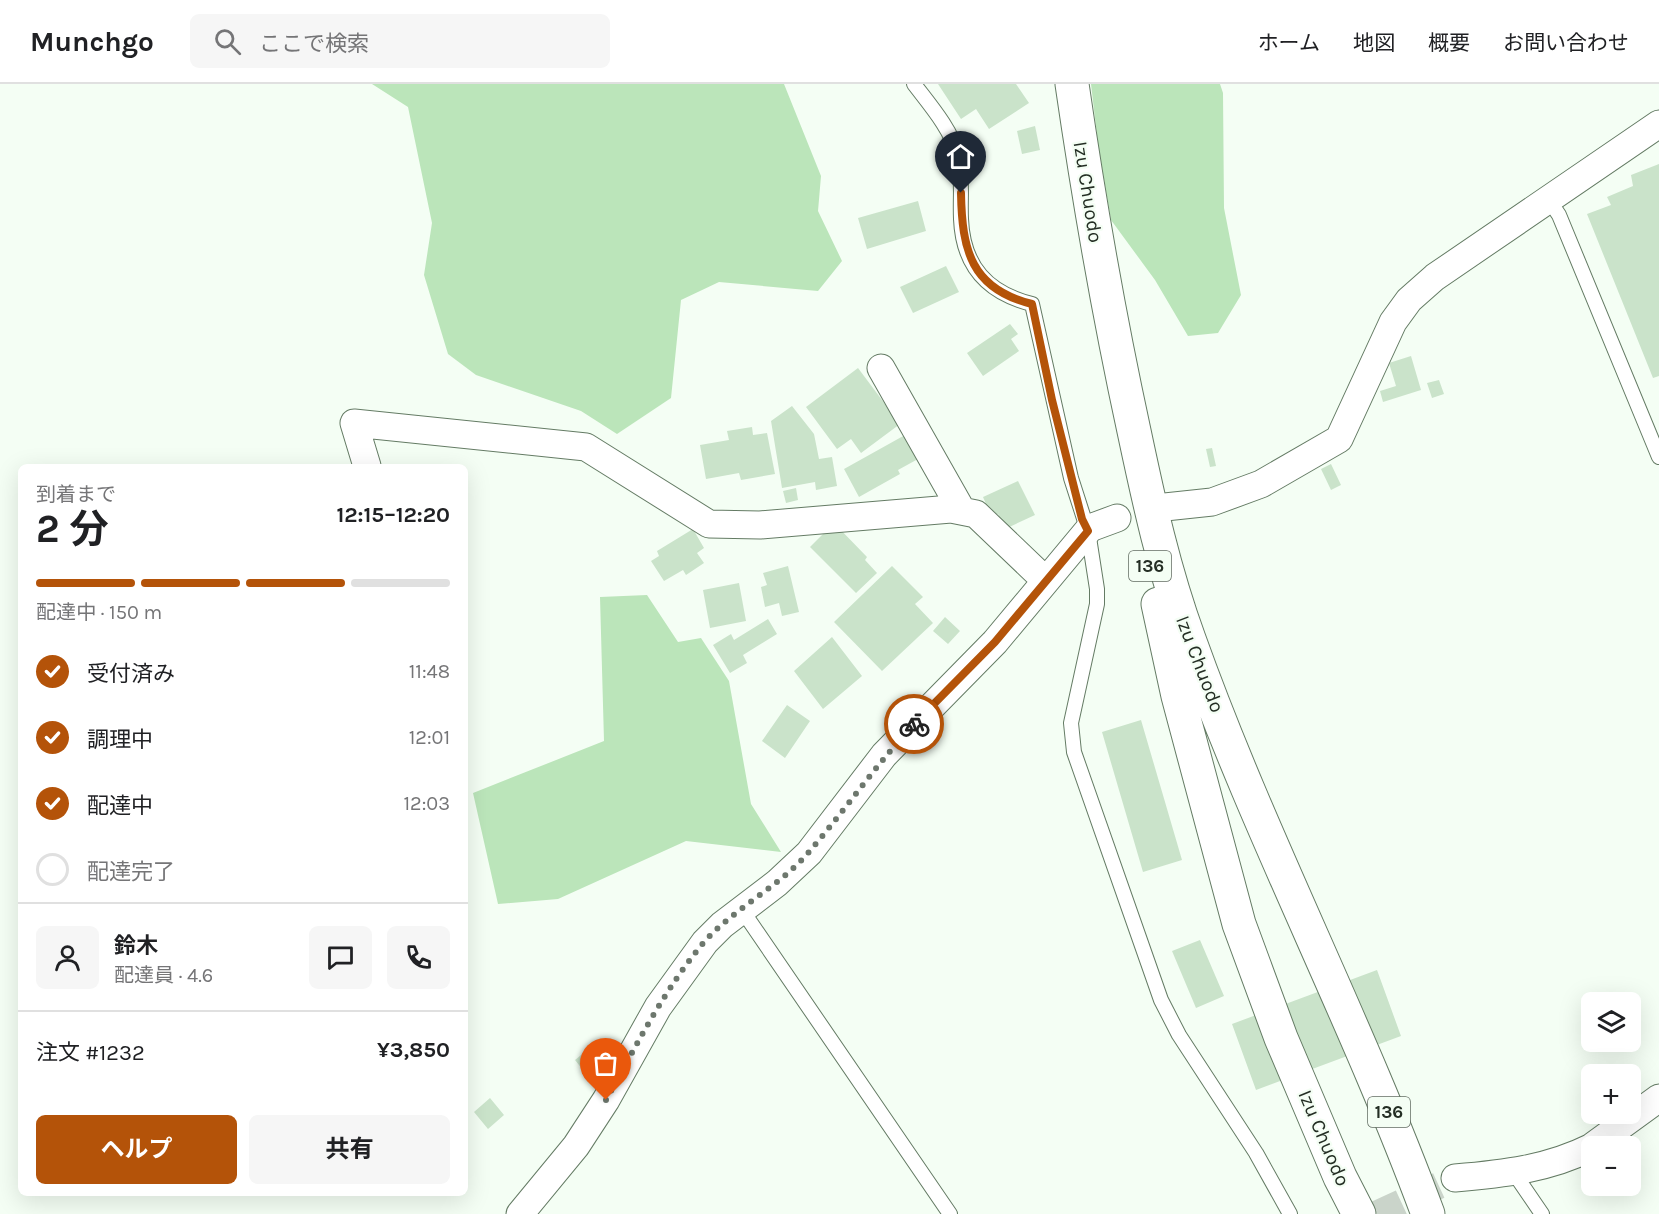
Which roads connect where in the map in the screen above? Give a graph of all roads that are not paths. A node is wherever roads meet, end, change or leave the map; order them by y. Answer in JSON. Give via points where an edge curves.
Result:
{"nodes":[{"id":1,"x":914,"y":84,"type":"edge"},
{"id":2,"x":1055,"y":84,"type":"edge"},
{"id":3,"x":1072,"y":84,"type":"edge"},
{"id":4,"x":1659,"y":124,"type":"edge"},
{"id":5,"x":1549,"y":200,"type":"junction"},
{"id":6,"x":881,"y":368,"type":"dead end"},
{"id":7,"x":1659,"y":457,"type":"edge"},
{"id":8,"x":366,"y":464,"type":"edge"},
{"id":9,"x":1165,"y":507,"type":"dead end"},
{"id":10,"x":962,"y":511,"type":"junction"},
{"id":11,"x":1117,"y":518,"type":"dead end"},
{"id":12,"x":1088,"y":531,"type":"junction"},
{"id":13,"x":1045,"y":580,"type":"junction"},
{"id":14,"x":742,"y":910,"type":"junction"},
{"id":15,"x":1659,"y":1098,"type":"edge"},
{"id":16,"x":1606,"y":1136,"type":"edge"},
{"id":17,"x":1581,"y":1152,"type":"edge"},
{"id":18,"x":1514,"y":1173,"type":"junction"},
{"id":19,"x":1455,"y":1178,"type":"tunnel mouth"},
{"id":20,"x":520,"y":1214,"type":"edge"},
{"id":21,"x":950,"y":1214,"type":"edge"},
{"id":22,"x":1290,"y":1214,"type":"edge"},
{"id":23,"x":1359,"y":1214,"type":"edge"},
{"id":24,"x":1428,"y":1214,"type":"edge"},
{"id":25,"x":1542,"y":1214,"type":"edge"}],
"edges":[{"from":1,"to":12,"type":"lane","via":[[948,132],[957,153],[961,223],[970,260],[983,281],[1000,294],[1032,304],[1060,434]]},
{"from":2,"to":23,"type":"highway","name":"Izu Chuodo","number":"136","via":[[1106,382],[1178,696],[1236,912],[1281,1038]]},
{"from":3,"to":24,"type":"highway","name":"Izu Chuodo","number":"136","via":[[1093,227],[1160,551],[1228,739],[1356,1033]]},
{"from":4,"to":5,"type":"street"},
{"from":5,"to":7,"type":"lane","via":[[1559,215]]},
{"from":5,"to":9,"type":"street","via":[[1409,300],[1393,322],[1339,439],[1262,484],[1212,502]]},
{"from":6,"to":10,"type":"street"},
{"from":8,"to":10,"type":"street","via":[[354,423],[586,447],[709,524],[760,525]]},
{"from":10,"to":13,"type":"street","via":[[976,514]]},
{"from":11,"to":12,"type":"street"},
{"from":12,"to":13,"type":"street"},
{"from":12,"to":22,"type":"lane","via":[[1097,604],[1071,723],[1074,752],[1161,1000]]},
{"from":13,"to":14,"type":"street","via":[[995,642],[884,755],[809,852]]},
{"from":14,"to":20,"type":"street","via":[[705,942],[658,1007],[576,1146]]},
{"from":14,"to":21,"type":"lane"},
{"from":15,"to":16,"type":"street"},
{"from":17,"to":18,"type":"street","via":[[1564,1161]]},
{"from":18,"to":19,"type":"street"},
{"from":18,"to":25,"type":"lane"}]}
